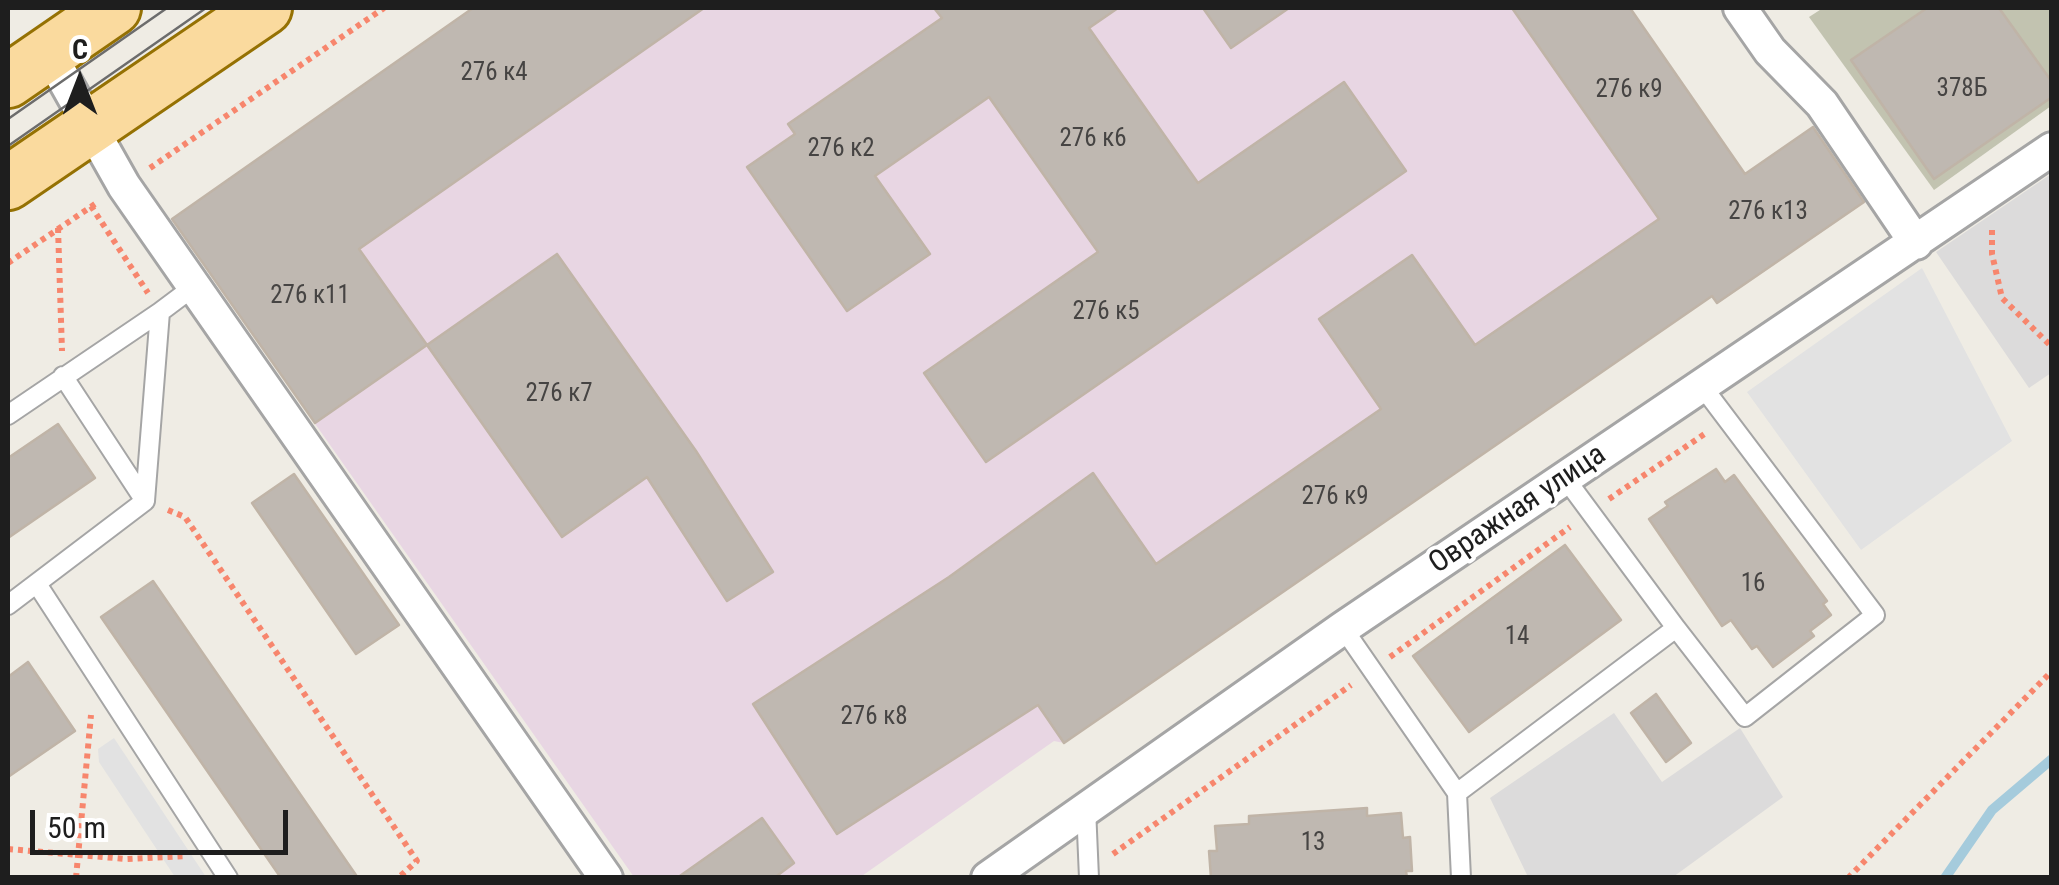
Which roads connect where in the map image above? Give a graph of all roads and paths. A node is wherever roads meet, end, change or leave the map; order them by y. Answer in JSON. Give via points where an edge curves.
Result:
{"nodes":[{"id":1,"x":114,"y":8,"type":"edge"},
{"id":2,"x":266,"y":8,"type":"edge"},
{"id":3,"x":384,"y":8,"type":"edge"},
{"id":4,"x":1740,"y":8,"type":"edge"},
{"id":5,"x":28,"y":67,"type":"edge"},
{"id":6,"x":90,"y":128,"type":"junction"},
{"id":7,"x":2052,"y":150,"type":"edge"},
{"id":8,"x":8,"y":183,"type":"edge"},
{"id":9,"x":124,"y":186,"type":"junction"},
{"id":10,"x":1993,"y":189,"type":"junction"},
{"id":11,"x":91,"y":206,"type":"junction"},
{"id":12,"x":58,"y":227,"type":"junction"},
{"id":13,"x":1916,"y":243,"type":"junction"},
{"id":14,"x":8,"y":263,"type":"edge"},
{"id":15,"x":196,"y":285,"type":"junction"},
{"id":16,"x":160,"y":312,"type":"junction"},
{"id":17,"x":2052,"y":347,"type":"edge"},
{"id":18,"x":63,"y":376,"type":"junction"},
{"id":19,"x":1702,"y":386,"type":"junction"},
{"id":20,"x":8,"y":415,"type":"edge"},
{"id":21,"x":1729,"y":417,"type":"junction"},
{"id":22,"x":1565,"y":478,"type":"junction"},
{"id":23,"x":145,"y":501,"type":"junction"},
{"id":24,"x":1591,"y":512,"type":"junction"},
{"id":25,"x":38,"y":584,"type":"junction"},
{"id":26,"x":8,"y":605,"type":"edge"},
{"id":27,"x":1343,"y":628,"type":"junction"},
{"id":28,"x":1676,"y":628,"type":"junction"},
{"id":29,"x":1372,"y":670,"type":"junction"},
{"id":30,"x":2052,"y":672,"type":"edge"},
{"id":31,"x":96,"y":678,"type":"junction"},
{"id":32,"x":1457,"y":792,"type":"junction"},
{"id":33,"x":1086,"y":808,"type":"junction"},
{"id":34,"x":8,"y":849,"type":"edge"},
{"id":35,"x":78,"y":854,"type":"junction"},
{"id":36,"x":214,"y":854,"type":"junction"},
{"id":37,"x":1089,"y":874,"type":"edge"},
{"id":38,"x":76,"y":878,"type":"edge"},
{"id":39,"x":228,"y":878,"type":"edge"},
{"id":40,"x":398,"y":878,"type":"edge"},
{"id":41,"x":606,"y":878,"type":"edge"},
{"id":42,"x":988,"y":878,"type":"edge"},
{"id":43,"x":1461,"y":878,"type":"edge"},
{"id":44,"x":1848,"y":878,"type":"edge"}],
"edges":[{"from":1,"to":5,"type":"main road"},
{"from":2,"to":6,"type":"main road"},
{"from":3,"to":9,"type":"path"},
{"from":4,"to":13,"type":"street","via":[[1770,51],[1822,104]]},
{"from":5,"to":6,"type":"street"},
{"from":6,"to":8,"type":"main road"},
{"from":6,"to":9,"type":"street"},
{"from":7,"to":10,"type":"street","name":"Овражная улица"},
{"from":9,"to":11,"type":"path"},
{"from":9,"to":15,"type":"street"},
{"from":10,"to":13,"type":"street","name":"Овражная улица"},
{"from":10,"to":17,"type":"path","via":[[1992,254],[2002,298]]},
{"from":11,"to":12,"type":"path"},
{"from":11,"to":16,"type":"path"},
{"from":12,"to":14,"type":"path"},
{"from":12,"to":18,"type":"path"},
{"from":13,"to":19,"type":"street","name":"Овражная улица"},
{"from":15,"to":16,"type":"lane"},
{"from":15,"to":41,"type":"street"},
{"from":16,"to":18,"type":"lane"},
{"from":16,"to":23,"type":"lane"},
{"from":18,"to":20,"type":"lane"},
{"from":18,"to":23,"type":"lane"},
{"from":19,"to":21,"type":"lane"},
{"from":19,"to":22,"type":"street","name":"Овражная улица"},
{"from":21,"to":24,"type":"path"},
{"from":21,"to":28,"type":"lane","via":[[1875,615],[1744,717]]},
{"from":22,"to":24,"type":"lane"},
{"from":22,"to":27,"type":"street","name":"Овражная улица"},
{"from":23,"to":25,"type":"lane"},
{"from":23,"to":40,"type":"path","via":[[185,517],[406,845],[417,862]]},
{"from":24,"to":28,"type":"lane"},
{"from":24,"to":29,"type":"path"},
{"from":25,"to":26,"type":"lane"},
{"from":25,"to":31,"type":"lane"},
{"from":27,"to":29,"type":"lane"},
{"from":27,"to":33,"type":"street","name":"Овражная улица"},
{"from":28,"to":32,"type":"lane"},
{"from":29,"to":32,"type":"lane"},
{"from":29,"to":37,"type":"path"},
{"from":30,"to":44,"type":"path"},
{"from":31,"to":35,"type":"path"},
{"from":31,"to":36,"type":"lane"},
{"from":32,"to":43,"type":"lane"},
{"from":33,"to":37,"type":"lane"},
{"from":33,"to":42,"type":"street","name":"Овражная улица"},
{"from":34,"to":35,"type":"path"},
{"from":35,"to":36,"type":"path"},
{"from":35,"to":38,"type":"path"},
{"from":36,"to":39,"type":"lane"}]}
